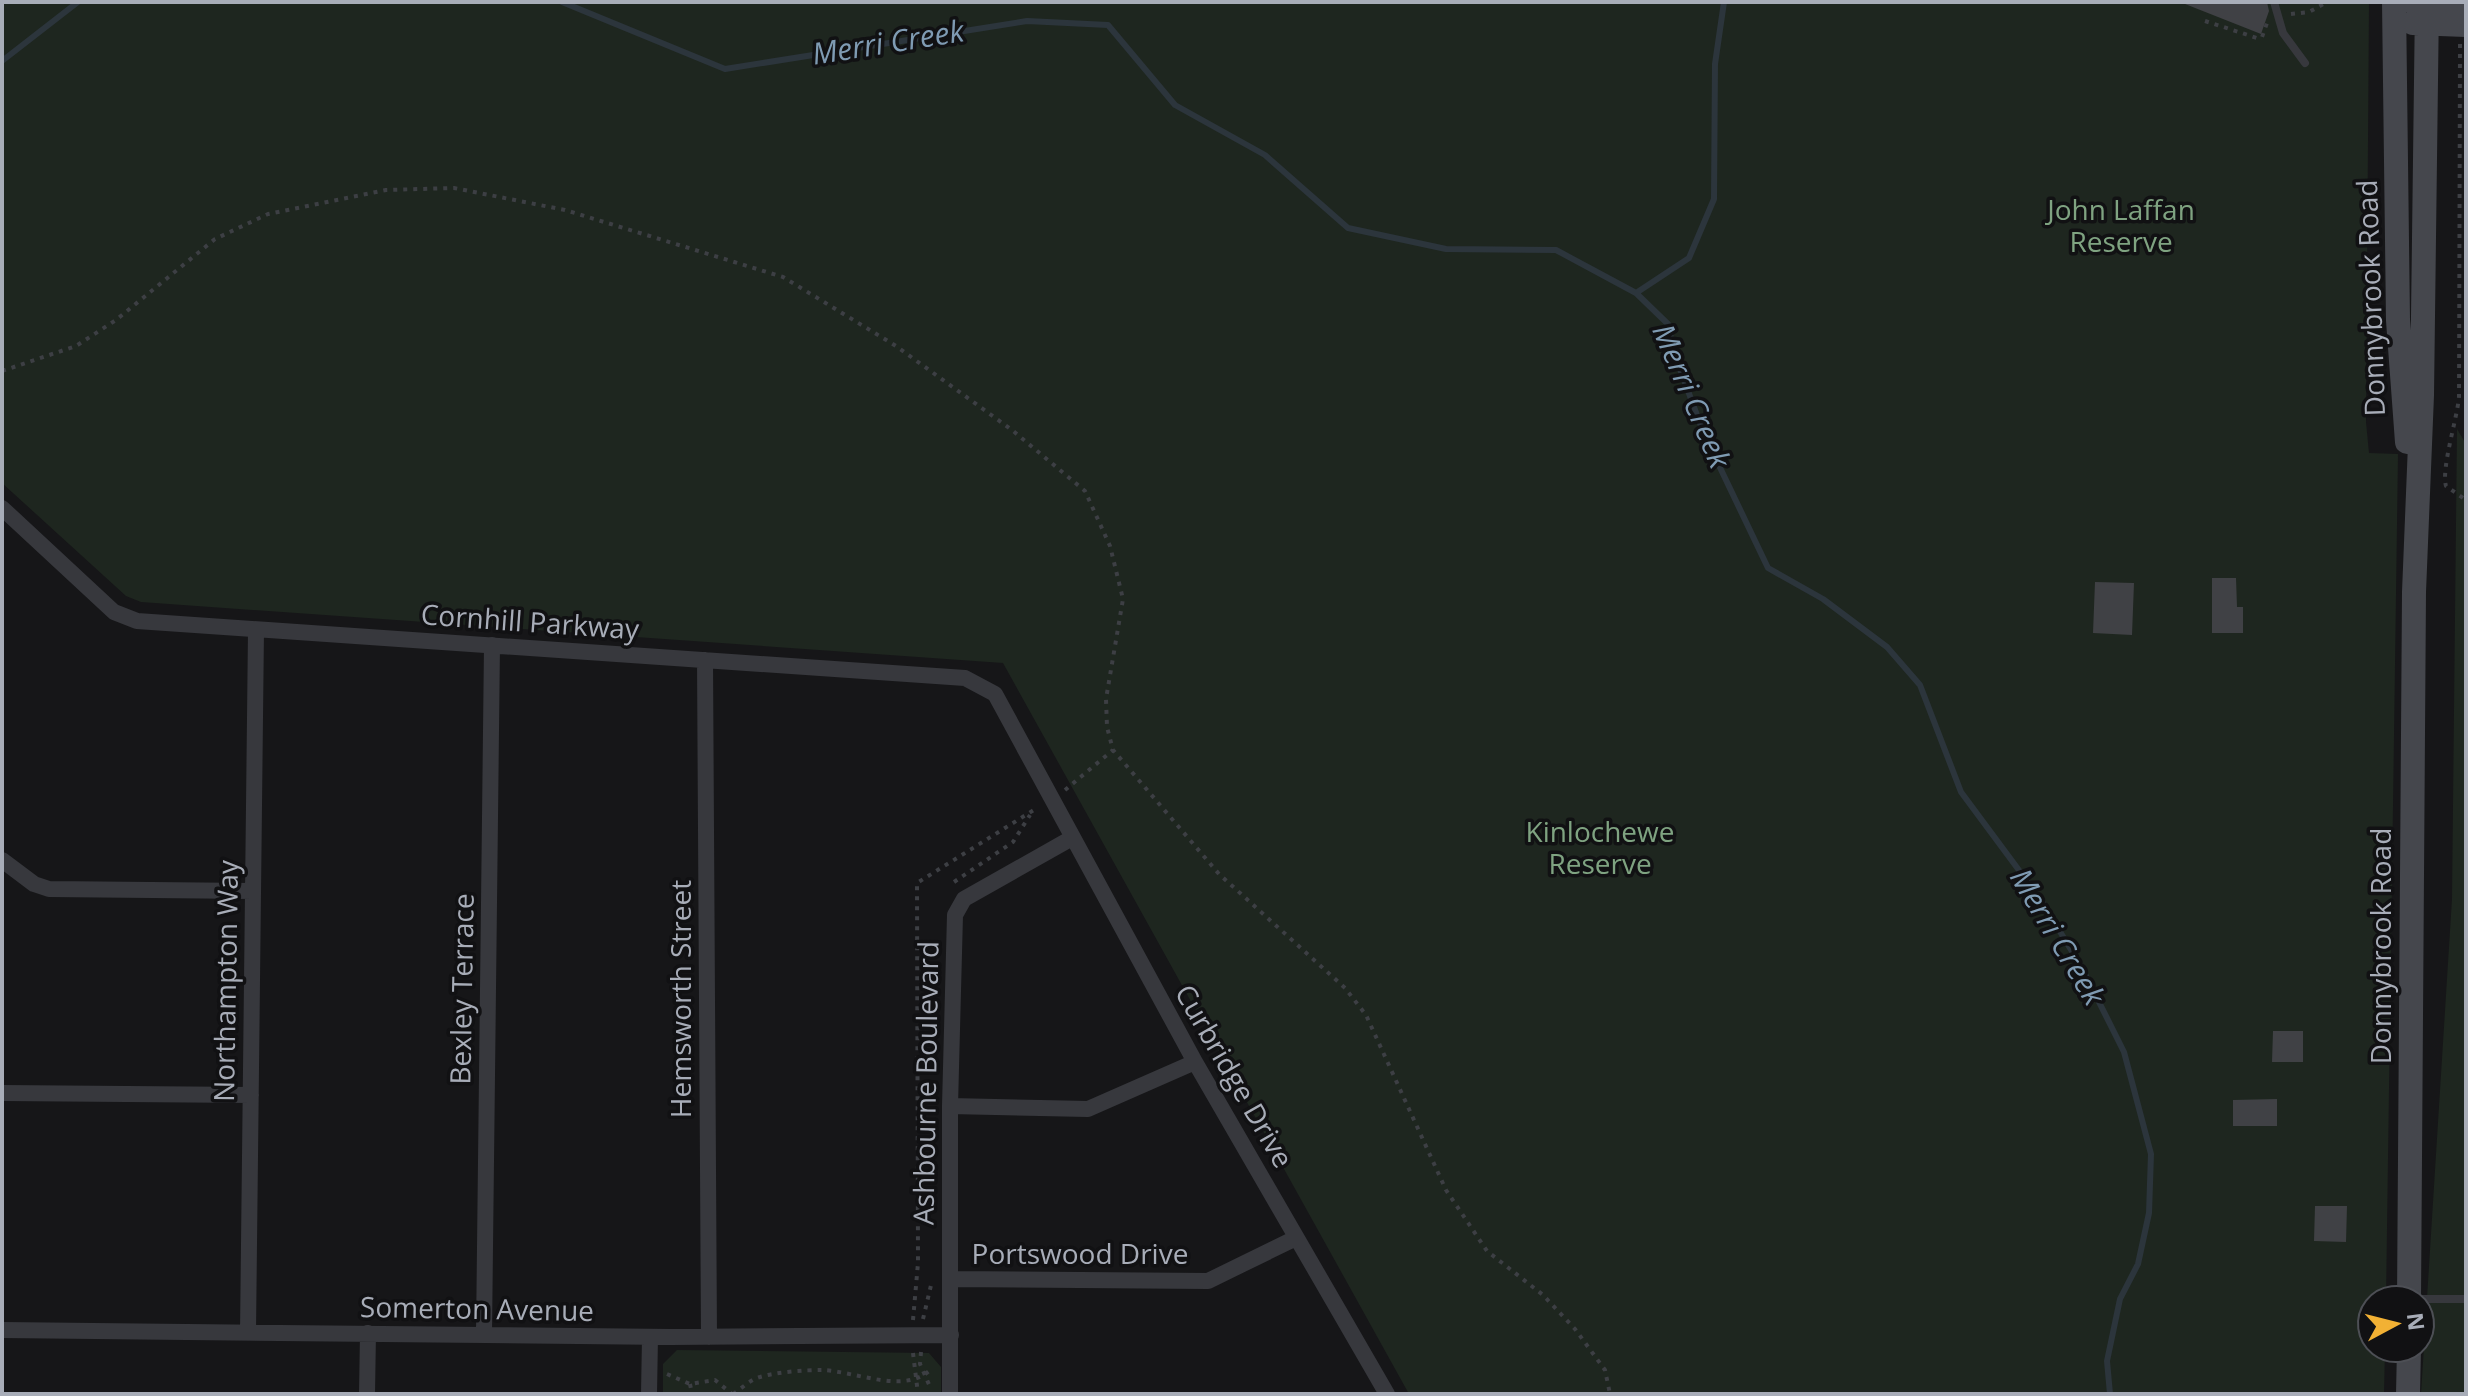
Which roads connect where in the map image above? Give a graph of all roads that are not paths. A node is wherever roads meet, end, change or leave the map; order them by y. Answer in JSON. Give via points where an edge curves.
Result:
{"nodes":[{"id":1,"x":2274,"y":2,"type":"edge"},
{"id":2,"x":2394,"y":2,"type":"edge"},
{"id":3,"x":2411,"y":2,"type":"edge"},
{"id":4,"x":2427,"y":10,"type":"edge"},
{"id":5,"x":2464,"y":18,"type":"edge"},
{"id":6,"x":2305,"y":63,"type":"dead end"},
{"id":7,"x":2,"y":508,"type":"edge"},
{"id":8,"x":2414,"y":592,"type":"junction"},
{"id":9,"x":256,"y":630,"type":"junction"},
{"id":10,"x":492,"y":645,"type":"junction"},
{"id":11,"x":705,"y":660,"type":"junction"},
{"id":12,"x":1043,"y":781,"type":"joint"},
{"id":13,"x":1072,"y":838,"type":"junction"},
{"id":14,"x":2,"y":860,"type":"edge"},
{"id":15,"x":253,"y":891,"type":"junction"},
{"id":16,"x":1195,"y":1062,"type":"junction"},
{"id":17,"x":2,"y":1093,"type":"edge"},
{"id":18,"x":251,"y":1095,"type":"junction"},
{"id":19,"x":950,"y":1106,"type":"junction"},
{"id":20,"x":1296,"y":1238,"type":"junction"},
{"id":21,"x":950,"y":1279,"type":"junction"},
{"id":22,"x":2409,"y":1284,"type":"edge"},
{"id":23,"x":2436,"y":1299,"type":"edge"},
{"id":24,"x":2466,"y":1299,"type":"edge"},
{"id":25,"x":2,"y":1330,"type":"edge"},
{"id":26,"x":248,"y":1332,"type":"junction"},
{"id":27,"x":368,"y":1333,"type":"junction"},
{"id":28,"x":484,"y":1334,"type":"junction"},
{"id":29,"x":951,"y":1335,"type":"junction"},
{"id":30,"x":650,"y":1337,"type":"junction"},
{"id":31,"x":709,"y":1337,"type":"junction"},
{"id":32,"x":2409,"y":1364,"type":"edge"},
{"id":33,"x":367,"y":1394,"type":"edge"},
{"id":34,"x":649,"y":1394,"type":"edge"},
{"id":35,"x":950,"y":1394,"type":"edge"},
{"id":36,"x":1387,"y":1394,"type":"edge"},
{"id":37,"x":2408,"y":1394,"type":"edge"}],
"edges":[{"from":1,"to":6,"type":"lane","via":[[2283,33]]},
{"from":2,"to":4,"type":"main road","via":[[2408,21]]},
{"from":2,"to":8,"type":"main road","name":"Donnybrook Road","via":[[2398,320]]},
{"from":3,"to":4,"type":"main road"},
{"from":4,"to":5,"type":"main road"},
{"from":4,"to":8,"type":"main road","name":"Donnybrook Road"},
{"from":7,"to":9,"type":"street","name":"Cornhill Parkway","via":[[125,619]]},
{"from":8,"to":22,"type":"main road","name":"Donnybrook Road"},
{"from":9,"to":10,"type":"street","name":"Cornhill Parkway"},
{"from":9,"to":15,"type":"street","name":"Northampton Way"},
{"from":10,"to":11,"type":"street","name":"Cornhill Parkway"},
{"from":10,"to":28,"type":"street","name":"Bexley Terrace"},
{"from":11,"to":12,"type":"street","name":"Cornhill Parkway","via":[[965,678],[995,694]]},
{"from":11,"to":31,"type":"street","name":"Hemsworth Street"},
{"from":12,"to":13,"type":"street","name":"Curbridge Drive"},
{"from":13,"to":16,"type":"street","name":"Curbridge Drive"},
{"from":13,"to":19,"type":"street","name":"Ashbourne Boulevard","via":[[964,899],[955,915]]},
{"from":14,"to":15,"type":"street","via":[[49,889]]},
{"from":15,"to":18,"type":"street","name":"Northampton Way"},
{"from":16,"to":19,"type":"street","via":[[1088,1109]]},
{"from":16,"to":20,"type":"street","name":"Curbridge Drive"},
{"from":17,"to":18,"type":"street"},
{"from":18,"to":26,"type":"street","name":"Northampton Way"},
{"from":19,"to":21,"type":"street","name":"Ashbourne Boulevard"},
{"from":20,"to":21,"type":"street","name":"Portswood Drive","via":[[1208,1281]]},
{"from":20,"to":36,"type":"street","name":"Curbridge Drive"},
{"from":21,"to":29,"type":"street","name":"Ashbourne Boulevard"},
{"from":23,"to":24,"type":"lane"},
{"from":25,"to":26,"type":"street","name":"Somerton Avenue"},
{"from":26,"to":27,"type":"street","name":"Somerton Avenue"},
{"from":27,"to":28,"type":"street","name":"Somerton Avenue"},
{"from":27,"to":33,"type":"street"},
{"from":28,"to":30,"type":"street","name":"Somerton Avenue"},
{"from":29,"to":31,"type":"street","name":"Somerton Avenue"},
{"from":29,"to":35,"type":"street","name":"Ashbourne Boulevard"},
{"from":30,"to":31,"type":"street","name":"Somerton Avenue"},
{"from":30,"to":34,"type":"street"},
{"from":32,"to":37,"type":"main road"}]}
